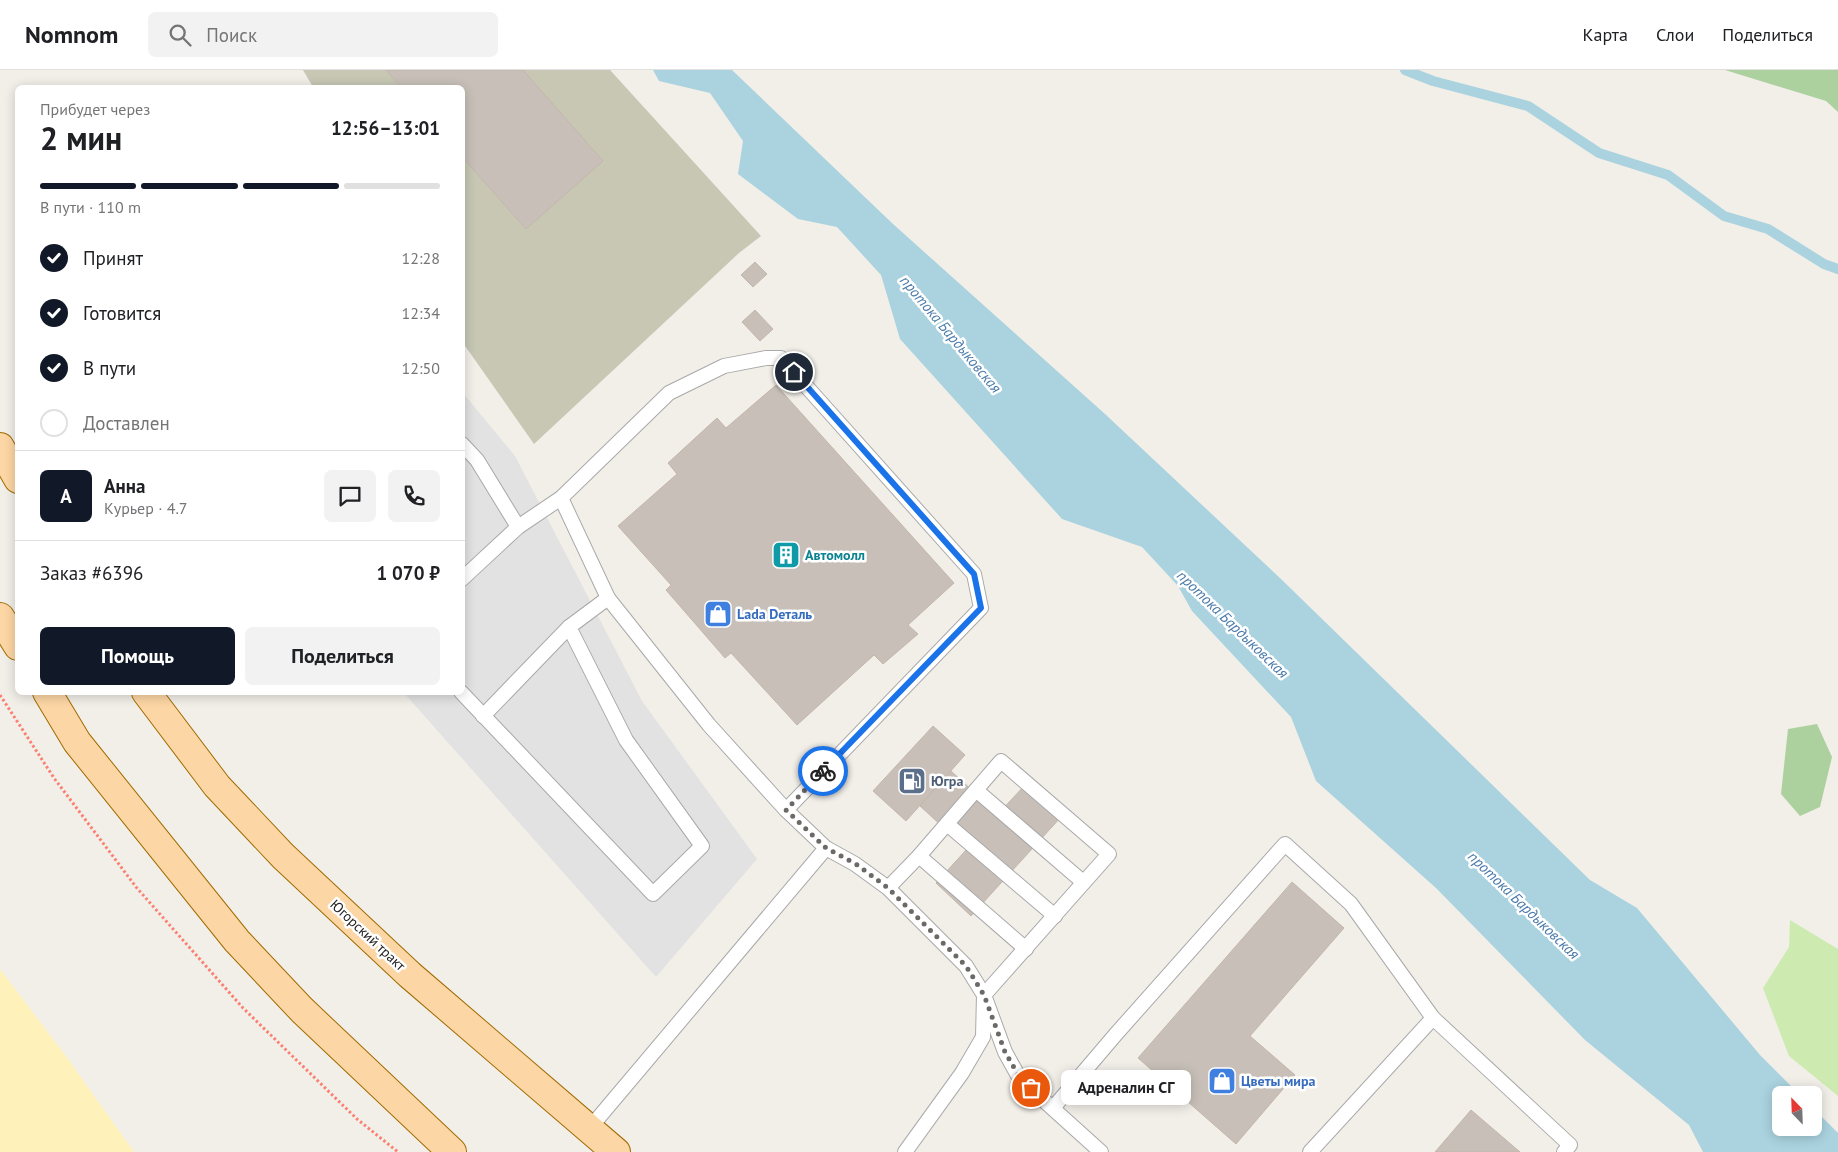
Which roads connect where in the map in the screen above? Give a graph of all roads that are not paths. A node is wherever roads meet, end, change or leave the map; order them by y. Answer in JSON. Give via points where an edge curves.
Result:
{"nodes":[{"id":1,"x":0,"y":447,"type":"edge"},
{"id":2,"x":465,"y":447,"type":"edge"},
{"id":3,"x":15,"y":473,"type":"edge"},
{"id":4,"x":561,"y":498,"type":"junction"},
{"id":5,"x":518,"y":527,"type":"junction"},
{"id":6,"x":465,"y":576,"type":"edge"},
{"id":7,"x":608,"y":598,"type":"junction"},
{"id":8,"x":0,"y":617,"type":"edge"},
{"id":9,"x":569,"y":627,"type":"junction"},
{"id":10,"x":15,"y":641,"type":"edge"},
{"id":11,"x":49,"y":695,"type":"edge"},
{"id":12,"x":148,"y":695,"type":"edge"},
{"id":13,"x":464,"y":695,"type":"edge"},
{"id":14,"x":483,"y":716,"type":"junction"},
{"id":15,"x":976,"y":790,"type":"junction"},
{"id":16,"x":786,"y":810,"type":"junction"},
{"id":17,"x":947,"y":824,"type":"junction"},
{"id":18,"x":826,"y":848,"type":"junction"},
{"id":19,"x":919,"y":856,"type":"junction"},
{"id":20,"x":1083,"y":882,"type":"junction"},
{"id":21,"x":888,"y":888,"type":"junction"},
{"id":22,"x":1054,"y":916,"type":"junction"},
{"id":23,"x":1026,"y":949,"type":"junction"},
{"id":24,"x":984,"y":995,"type":"junction"},
{"id":25,"x":1433,"y":1018,"type":"junction"},
{"id":26,"x":1053,"y":1108,"type":"junction"},
{"id":27,"x":589,"y":1129,"type":"junction"},
{"id":28,"x":452,"y":1152,"type":"edge"},
{"id":29,"x":616,"y":1152,"type":"edge"},
{"id":30,"x":905,"y":1152,"type":"edge"},
{"id":31,"x":1101,"y":1152,"type":"edge"},
{"id":32,"x":1310,"y":1152,"type":"edge"},
{"id":33,"x":1564,"y":1152,"type":"edge"}],
"edges":[{"from":1,"to":3,"type":"main road"},
{"from":2,"to":5,"type":"lane","via":[[477,460]]},
{"from":4,"to":5,"type":"lane"},
{"from":4,"to":7,"type":"lane"},
{"from":4,"to":16,"type":"lane","via":[[669,393],[724,366],[781,358],[974,574],[981,608]]},
{"from":5,"to":6,"type":"lane"},
{"from":7,"to":9,"type":"lane"},
{"from":7,"to":16,"type":"lane","via":[[709,725]]},
{"from":8,"to":10,"type":"main road"},
{"from":9,"to":14,"type":"lane"},
{"from":9,"to":14,"type":"lane","via":[[626,740],[702,846],[653,894]]},
{"from":11,"to":28,"type":"main road","via":[[77,742],[237,941],[302,1010]]},
{"from":12,"to":27,"type":"main road","name":"Югорский тракт","via":[[217,786],[283,856],[410,975]]},
{"from":13,"to":14,"type":"lane"},
{"from":15,"to":17,"type":"lane"},
{"from":15,"to":20,"type":"lane"},
{"from":15,"to":20,"type":"lane","via":[[1001,760],[1109,854]]},
{"from":16,"to":18,"type":"lane"},
{"from":17,"to":19,"type":"lane"},
{"from":17,"to":22,"type":"lane"},
{"from":18,"to":21,"type":"lane","via":[[856,864]]},
{"from":18,"to":27,"type":"lane"},
{"from":19,"to":21,"type":"lane"},
{"from":19,"to":23,"type":"lane"},
{"from":20,"to":22,"type":"lane"},
{"from":21,"to":24,"type":"lane","via":[[966,966]]},
{"from":22,"to":23,"type":"lane"},
{"from":23,"to":24,"type":"lane"},
{"from":24,"to":26,"type":"lane","via":[[1005,1052],[1020,1078]]},
{"from":24,"to":30,"type":"lane","via":[[983,1037],[962,1073]]},
{"from":25,"to":26,"type":"lane","via":[[1351,904],[1285,844]]},
{"from":25,"to":32,"type":"lane"},
{"from":25,"to":33,"type":"lane","via":[[1570,1144]]},
{"from":26,"to":31,"type":"lane"},
{"from":27,"to":29,"type":"main road","name":"Югорский тракт"}]}
